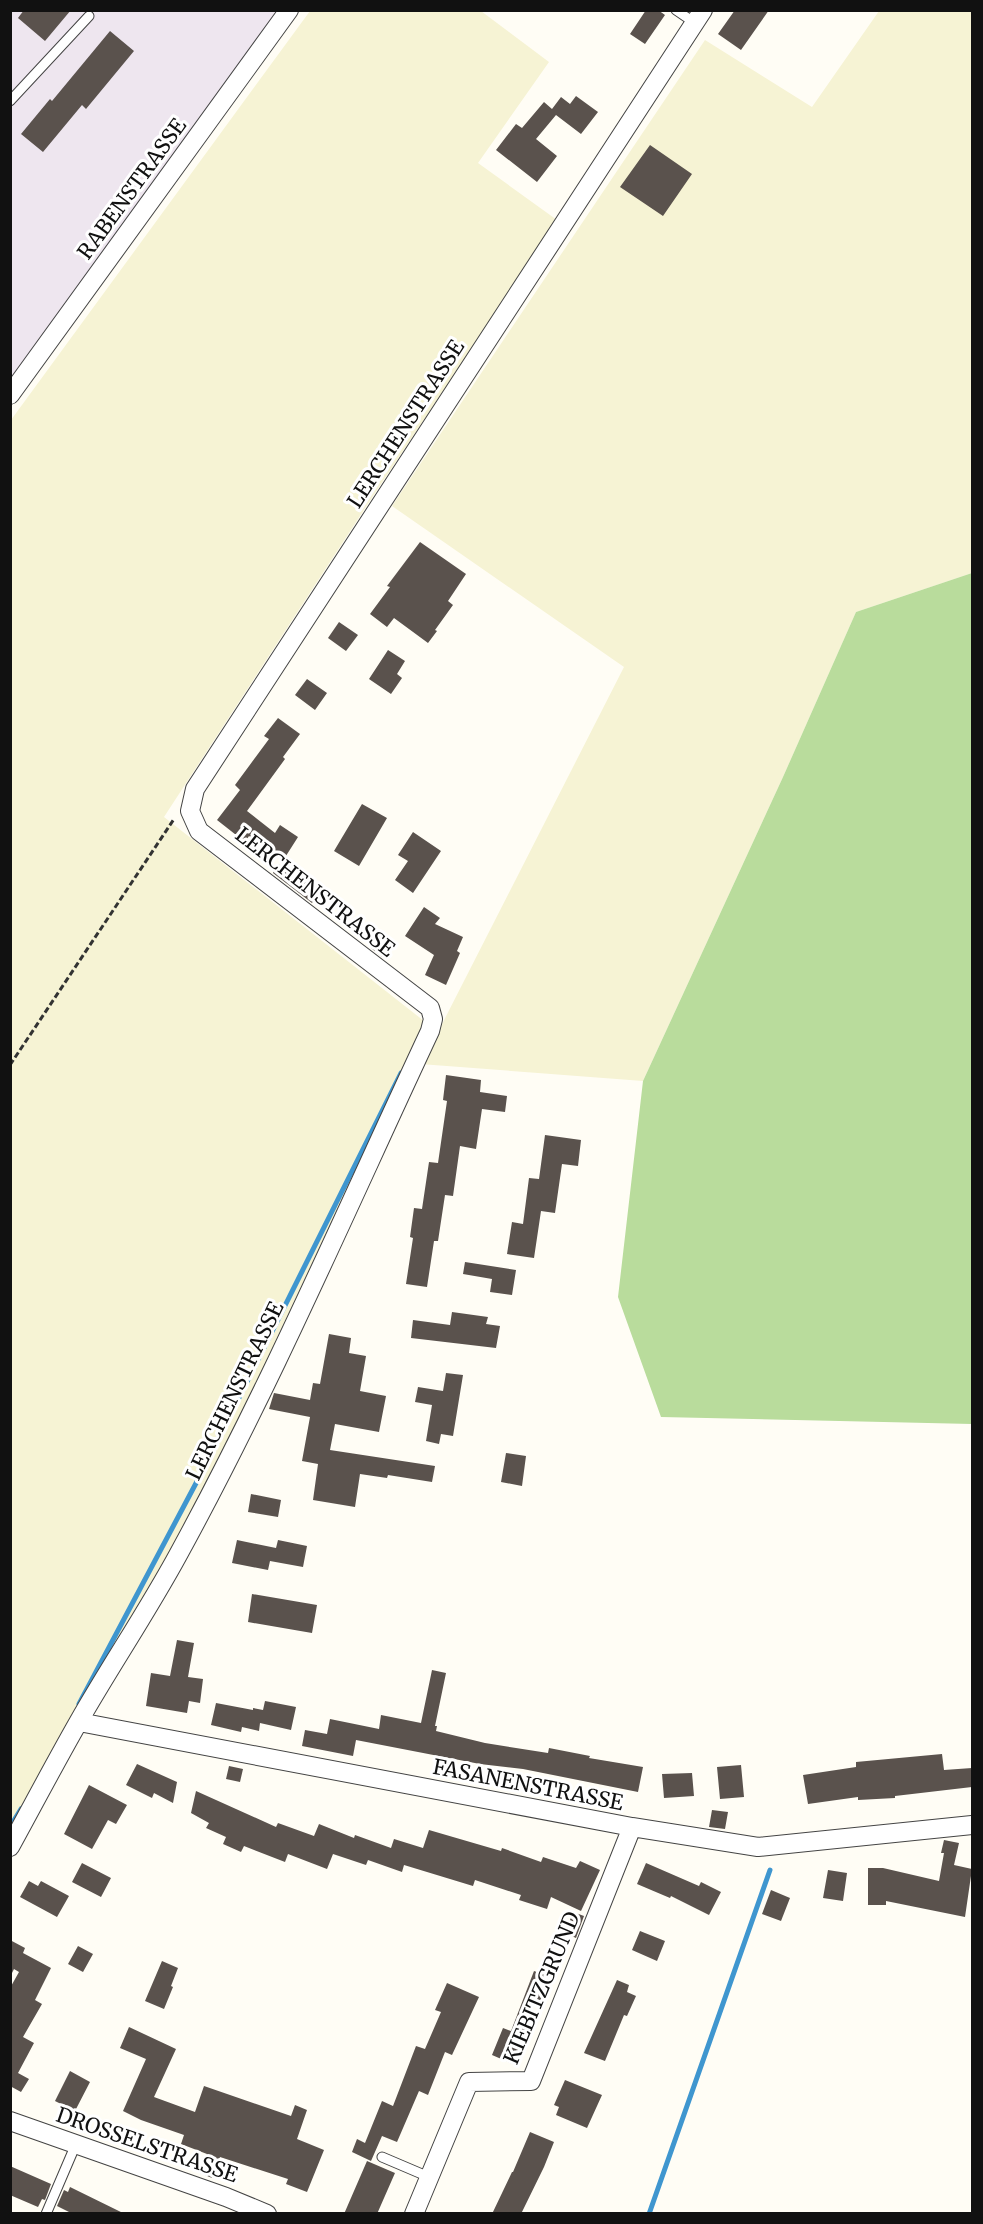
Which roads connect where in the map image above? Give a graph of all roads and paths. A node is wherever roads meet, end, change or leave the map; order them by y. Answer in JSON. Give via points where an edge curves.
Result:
{"nodes":[{"id":1,"x":289,"y":10,"type":"edge"},
{"id":2,"x":676,"y":10,"type":"edge"},
{"id":3,"x":89,"y":16,"type":"dead end"},
{"id":4,"x":699,"y":17,"type":"edge"},
{"id":5,"x":10,"y":101,"type":"edge"},
{"id":6,"x":10,"y":395,"type":"edge"},
{"id":7,"x":175,"y":818,"type":"dead end"},
{"id":8,"x":10,"y":1065,"type":"edge"},
{"id":9,"x":79,"y":1722,"type":"junction"},
{"id":10,"x":972,"y":1825,"type":"edge"},
{"id":11,"x":632,"y":1827,"type":"junction"},
{"id":12,"x":10,"y":1847,"type":"edge"},
{"id":13,"x":10,"y":2121,"type":"edge"},
{"id":14,"x":76,"y":2144,"type":"junction"},
{"id":15,"x":382,"y":2157,"type":"dead end"},
{"id":16,"x":429,"y":2177,"type":"junction"},
{"id":17,"x":45,"y":2214,"type":"edge"},
{"id":18,"x":267,"y":2214,"type":"edge"},
{"id":19,"x":414,"y":2214,"type":"edge"}],
"edges":[{"from":1,"to":6,"type":"street","name":"RABENSTRASSE"},
{"from":2,"to":4,"type":"lane"},
{"from":3,"to":5,"type":"lane"},
{"from":4,"to":9,"type":"street","name":"LERCHENSTRASSE","via":[[195,789],[190,811],[199,831],[430,1008],[433,1018],[263,1388],[178,1556]]},
{"from":7,"to":8,"type":"path"},
{"from":9,"to":11,"type":"street","name":"FASANENSTRASSE"},
{"from":9,"to":12,"type":"street","name":"LERCHENSTRASSE"},
{"from":10,"to":11,"type":"street","name":"FASANENSTRASSE","via":[[758,1847]]},
{"from":11,"to":16,"type":"street","name":"KIEBITZGRUND","via":[[531,2081],[470,2082]]},
{"from":13,"to":14,"type":"street","name":"DROSSELSTRASSE"},
{"from":14,"to":17,"type":"lane"},
{"from":14,"to":18,"type":"street","name":"DROSSELSTRASSE"},
{"from":15,"to":16,"type":"lane"},
{"from":16,"to":19,"type":"street","name":"KIEBITZGRUND"}]}
